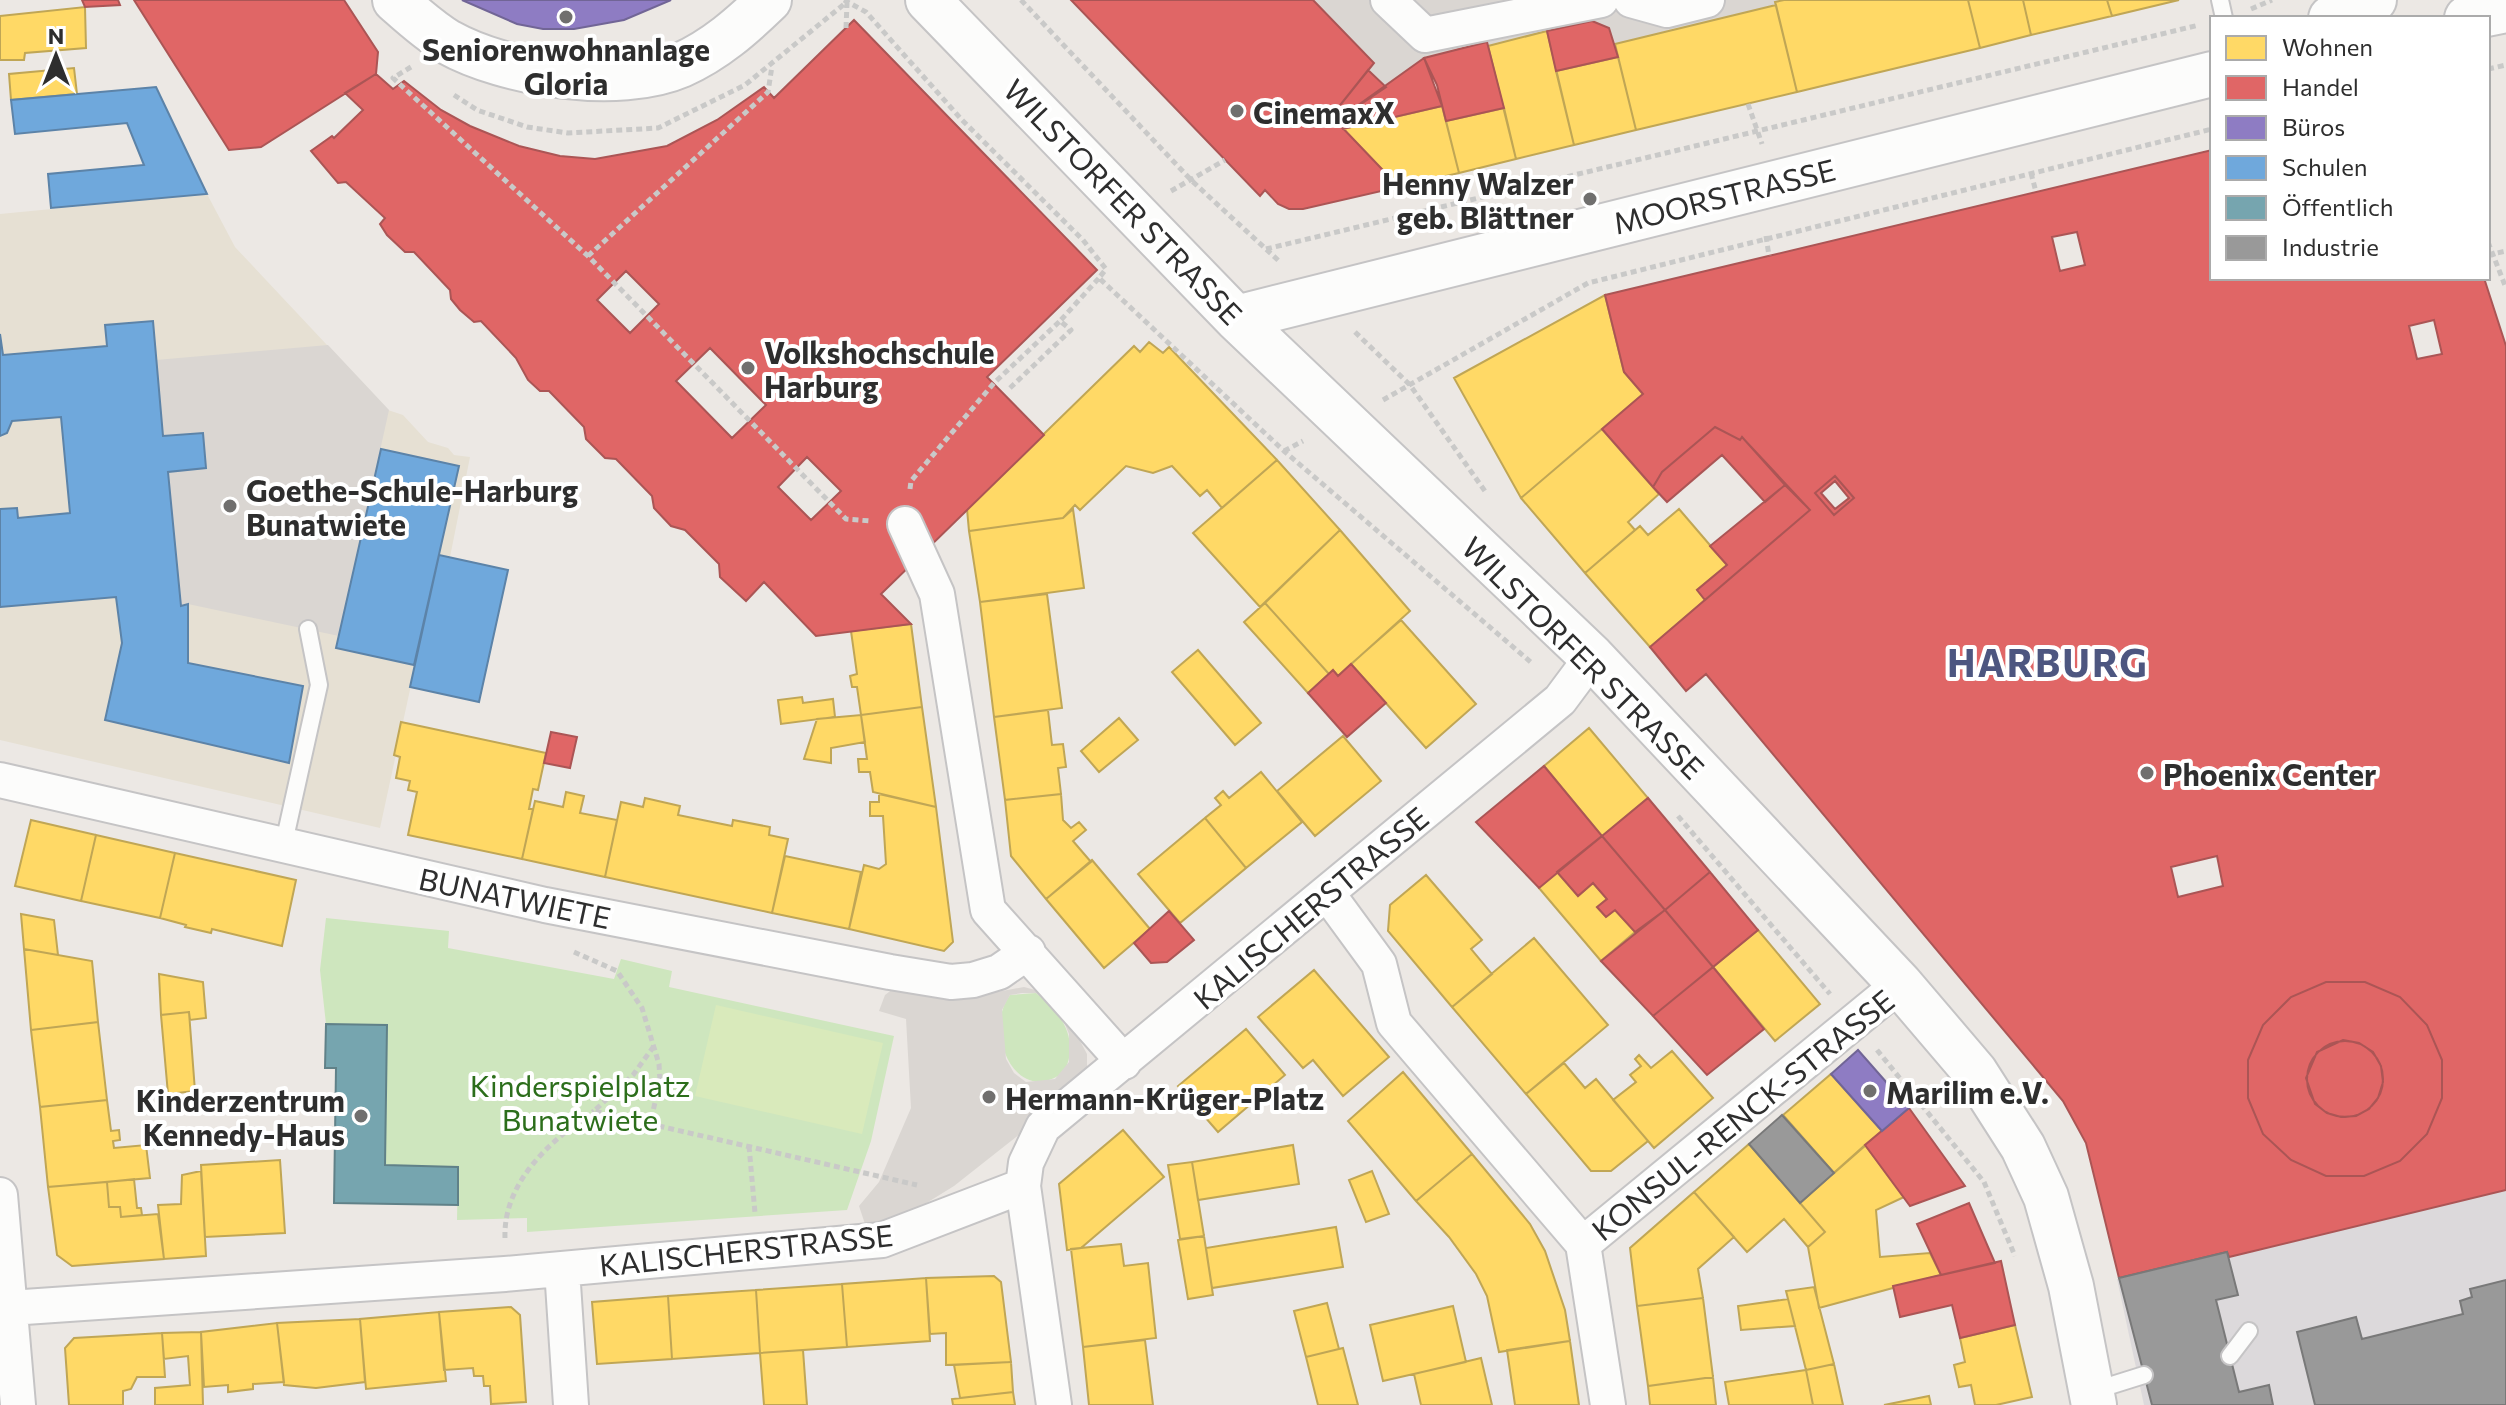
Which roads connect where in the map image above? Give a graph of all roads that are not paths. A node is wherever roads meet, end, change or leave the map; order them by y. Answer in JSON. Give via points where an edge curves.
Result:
{"nodes":[{"id":1,"x":395,"y":0,"type":"edge"},
{"id":2,"x":769,"y":0,"type":"edge"},
{"id":3,"x":928,"y":0,"type":"edge"},
{"id":4,"x":1388,"y":0,"type":"edge"},
{"id":5,"x":1601,"y":0,"type":"edge"},
{"id":6,"x":1631,"y":0,"type":"edge"},
{"id":7,"x":1707,"y":0,"type":"edge"},
{"id":8,"x":2374,"y":0,"type":"edge"},
{"id":9,"x":2506,"y":10,"type":"edge"},
{"id":10,"x":2336,"y":16,"type":"edge"},
{"id":11,"x":2477,"y":16,"type":"edge"},
{"id":12,"x":2210,"y":74,"type":"edge"},
{"id":13,"x":1236,"y":318,"type":"junction"},
{"id":14,"x":905,"y":524,"type":"road end"},
{"id":15,"x":308,"y":629,"type":"dead end"},
{"id":16,"x":1592,"y":657,"type":"junction"},
{"id":17,"x":0,"y":780,"type":"edge"},
{"id":18,"x":283,"y":847,"type":"junction"},
{"id":19,"x":1327,"y":893,"type":"junction"},
{"id":20,"x":1028,"y":952,"type":"junction"},
{"id":21,"x":1900,"y":984,"type":"junction"},
{"id":22,"x":1124,"y":1062,"type":"junction"},
{"id":23,"x":1023,"y":1186,"type":"junction"},
{"id":24,"x":0,"y":1195,"type":"edge"},
{"id":25,"x":1583,"y":1244,"type":"junction"},
{"id":26,"x":562,"y":1269,"type":"junction"},
{"id":27,"x":10,"y":1308,"type":"junction"},
{"id":28,"x":2249,"y":1331,"type":"dead end"},
{"id":29,"x":2230,"y":1356,"type":"dead end"},
{"id":30,"x":2144,"y":1375,"type":"dead end"},
{"id":31,"x":2092,"y":1398,"type":"edge"},
{"id":32,"x":18,"y":1405,"type":"edge"},
{"id":33,"x":571,"y":1405,"type":"edge"},
{"id":34,"x":1054,"y":1405,"type":"edge"},
{"id":35,"x":1608,"y":1405,"type":"edge"}],
"edges":[{"from":1,"to":2,"type":"main road","via":[[448,42],[479,57],[558,74],[624,78],[678,66],[707,52]]},
{"from":3,"to":13,"type":"main road","name":"WILSTORFER STRASSE"},
{"from":4,"to":5,"type":"street","via":[[1425,35]]},
{"from":6,"to":7,"type":"street","via":[[1667,10]]},
{"from":8,"to":10,"type":"main road"},
{"from":9,"to":11,"type":"main road"},
{"from":12,"to":13,"type":"main road","name":"MOORSTRASSE"},
{"from":13,"to":16,"type":"main road","name":"WILSTORFER STRASSE"},
{"from":14,"to":20,"type":"street","via":[[937,594],[988,910]]},
{"from":15,"to":18,"type":"lane","via":[[319,685]]},
{"from":16,"to":19,"type":"street","name":"KALISCHERSTRASSE","via":[[1567,693]]},
{"from":16,"to":21,"type":"main road","name":"WILSTORFER STRASSE"},
{"from":17,"to":18,"type":"street","name":"BUNATWIETE"},
{"from":18,"to":20,"type":"street","name":"BUNATWIETE","via":[[545,905],[951,982],[999,972]]},
{"from":19,"to":22,"type":"street","name":"KALISCHERSTRASSE"},
{"from":19,"to":25,"type":"street","via":[[1379,964],[1394,1023]]},
{"from":20,"to":22,"type":"street"},
{"from":21,"to":25,"type":"street","name":"KONSUL-RENCK-STRASSE"},
{"from":21,"to":31,"type":"main road","name":"WILSTORFER STRASSE","via":[[1975,1072],[2041,1185],[2071,1286]]},
{"from":22,"to":23,"type":"street","name":"KALISCHERSTRASSE","via":[[1043,1127],[1026,1163]]},
{"from":23,"to":26,"type":"street","name":"KALISCHERSTRASSE","via":[[882,1240]]},
{"from":23,"to":34,"type":"street"},
{"from":24,"to":27,"type":"street"},
{"from":25,"to":35,"type":"street"},
{"from":26,"to":27,"type":"street","name":"KALISCHERSTRASSE"},
{"from":26,"to":33,"type":"street"},
{"from":27,"to":32,"type":"street"},
{"from":28,"to":29,"type":"lane"},
{"from":30,"to":31,"type":"lane"}]}
